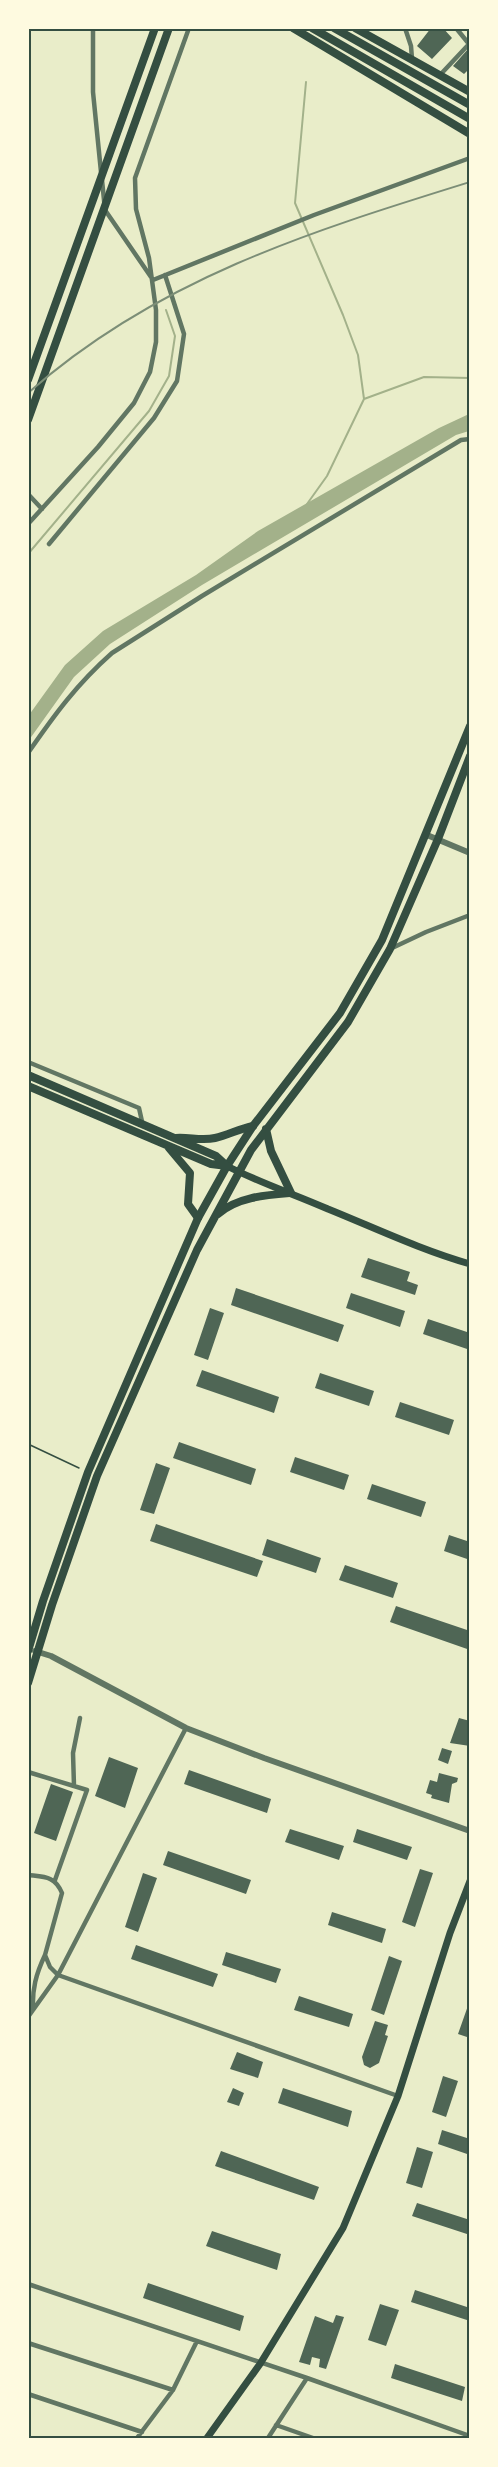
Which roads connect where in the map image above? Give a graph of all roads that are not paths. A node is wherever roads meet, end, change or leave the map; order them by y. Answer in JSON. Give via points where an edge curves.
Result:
{"nodes":[{"id":1,"x":93,"y":28,"type":"edge"},
{"id":2,"x":155,"y":28,"type":"edge"},
{"id":3,"x":169,"y":28,"type":"edge"},
{"id":4,"x":189,"y":28,"type":"edge"},
{"id":5,"x":293,"y":28,"type":"edge"},
{"id":6,"x":312,"y":28,"type":"edge"},
{"id":7,"x":334,"y":28,"type":"edge"},
{"id":8,"x":355,"y":28,"type":"edge"},
{"id":9,"x":405,"y":28,"type":"edge"},
{"id":10,"x":456,"y":28,"type":"edge"},
{"id":11,"x":469,"y":44,"type":"edge"},
{"id":12,"x":412,"y":59,"type":"junction"},
{"id":13,"x":440,"y":75,"type":"junction"},
{"id":14,"x":470,"y":92,"type":"edge"},
{"id":15,"x":470,"y":105,"type":"edge"},
{"id":16,"x":470,"y":119,"type":"edge"},
{"id":17,"x":470,"y":134,"type":"edge"},
{"id":18,"x":470,"y":158,"type":"edge"},
{"id":19,"x":165,"y":275,"type":"junction"},
{"id":20,"x":153,"y":280,"type":"junction"},
{"id":21,"x":28,"y":380,"type":"edge"},
{"id":22,"x":28,"y":420,"type":"edge"},
{"id":23,"x":470,"y":439,"type":"edge"},
{"id":24,"x":28,"y":494,"type":"edge"},
{"id":25,"x":42,"y":509,"type":"junction"},
{"id":26,"x":28,"y":524,"type":"edge"},
{"id":27,"x":48,"y":544,"type":"dead end"},
{"id":28,"x":470,"y":726,"type":"edge"},
{"id":29,"x":28,"y":753,"type":"edge"},
{"id":30,"x":470,"y":756,"type":"edge"},
{"id":31,"x":426,"y":835,"type":"junction"},
{"id":32,"x":438,"y":839,"type":"junction"},
{"id":33,"x":470,"y":853,"type":"edge"},
{"id":34,"x":469,"y":915,"type":"edge"},
{"id":35,"x":390,"y":949,"type":"junction"},
{"id":36,"x":28,"y":1062,"type":"edge"},
{"id":37,"x":31,"y":1077,"type":"edge"},
{"id":38,"x":28,"y":1086,"type":"edge"},
{"id":39,"x":143,"y":1126,"type":"junction"},
{"id":40,"x":253,"y":1126,"type":"junction"},
{"id":41,"x":266,"y":1129,"type":"junction"},
{"id":42,"x":175,"y":1138,"type":"junction"},
{"id":43,"x":168,"y":1147,"type":"junction"},
{"id":44,"x":227,"y":1166,"type":"junction"},
{"id":45,"x":238,"y":1172,"type":"junction"},
{"id":46,"x":291,"y":1193,"type":"junction"},
{"id":47,"x":198,"y":1218,"type":"junction"},
{"id":48,"x":213,"y":1220,"type":"junction"},
{"id":49,"x":470,"y":1264,"type":"edge"},
{"id":50,"x":32,"y":1650,"type":"edge"},
{"id":51,"x":28,"y":1683,"type":"edge"},
{"id":52,"x":80,"y":1718,"type":"dead end"},
{"id":53,"x":186,"y":1728,"type":"junction"},
{"id":54,"x":28,"y":1772,"type":"edge"},
{"id":55,"x":74,"y":1786,"type":"junction"},
{"id":56,"x":470,"y":1831,"type":"edge"},
{"id":57,"x":28,"y":1875,"type":"edge"},
{"id":58,"x":55,"y":1880,"type":"junction"},
{"id":59,"x":470,"y":1881,"type":"edge"},
{"id":60,"x":45,"y":1955,"type":"junction"},
{"id":61,"x":58,"y":1975,"type":"junction"},
{"id":62,"x":33,"y":2011,"type":"junction"},
{"id":63,"x":28,"y":2017,"type":"edge"},
{"id":64,"x":398,"y":2096,"type":"junction"},
{"id":65,"x":28,"y":2284,"type":"edge"},
{"id":66,"x":198,"y":2341,"type":"junction"},
{"id":67,"x":28,"y":2343,"type":"edge"},
{"id":68,"x":260,"y":2364,"type":"junction"},
{"id":69,"x":307,"y":2378,"type":"junction"},
{"id":70,"x":173,"y":2390,"type":"junction"},
{"id":71,"x":28,"y":2394,"type":"edge"},
{"id":72,"x":276,"y":2425,"type":"junction"},
{"id":73,"x":142,"y":2432,"type":"junction"},
{"id":74,"x":470,"y":2436,"type":"edge"},
{"id":75,"x":137,"y":2439,"type":"edge"},
{"id":76,"x":207,"y":2439,"type":"edge"},
{"id":77,"x":267,"y":2439,"type":"edge"},
{"id":78,"x":313,"y":2439,"type":"edge"}],
"edges":[{"from":1,"to":20,"type":"street","via":[[93,92],[105,210]]},
{"from":2,"to":21,"type":"main road"},
{"from":3,"to":22,"type":"main road"},
{"from":4,"to":20,"type":"street","via":[[135,178],[136,209]]},
{"from":5,"to":17,"type":"main road"},
{"from":6,"to":16,"type":"main road"},
{"from":7,"to":15,"type":"main road"},
{"from":8,"to":12,"type":"main road"},
{"from":9,"to":12,"type":"street"},
{"from":10,"to":11,"type":"street"},
{"from":11,"to":13,"type":"street"},
{"from":12,"to":13,"type":"main road"},
{"from":13,"to":14,"type":"main road"},
{"from":18,"to":19,"type":"street"},
{"from":19,"to":20,"type":"street"},
{"from":19,"to":27,"type":"street","via":[[184,334],[177,381],[154,418]]},
{"from":20,"to":25,"type":"street","via":[[156,342],[150,372],[134,402]]},
{"from":23,"to":29,"type":"street","via":[[461,440],[399,477],[112,653],[83,678]]},
{"from":24,"to":25,"type":"street"},
{"from":25,"to":26,"type":"street"},
{"from":28,"to":31,"type":"main road"},
{"from":30,"to":32,"type":"main road"},
{"from":31,"to":32,"type":"street"},
{"from":31,"to":40,"type":"main road","via":[[382,940],[340,1013]]},
{"from":32,"to":33,"type":"street"},
{"from":32,"to":35,"type":"main road"},
{"from":34,"to":35,"type":"street"},
{"from":35,"to":41,"type":"main road","via":[[348,1022]]},
{"from":36,"to":39,"type":"street","via":[[139,1108]]},
{"from":37,"to":39,"type":"main road"},
{"from":38,"to":43,"type":"main road"},
{"from":39,"to":42,"type":"main road"},
{"from":40,"to":42,"type":"main road","via":[[217,1138]]},
{"from":40,"to":44,"type":"main road"},
{"from":41,"to":45,"type":"main road"},
{"from":41,"to":46,"type":"main road","via":[[271,1151]]},
{"from":42,"to":44,"type":"main road","via":[[216,1156]]},
{"from":43,"to":44,"type":"main road","via":[[211,1164]]},
{"from":43,"to":47,"type":"main road","via":[[190,1173],[189,1204]]},
{"from":44,"to":45,"type":"main road"},
{"from":44,"to":47,"type":"main road"},
{"from":45,"to":46,"type":"main road"},
{"from":45,"to":48,"type":"main road"},
{"from":46,"to":48,"type":"main road","via":[[238,1202]]},
{"from":46,"to":49,"type":"main road","via":[[432,1253]]},
{"from":47,"to":50,"type":"main road","via":[[88,1472],[46,1591]]},
{"from":48,"to":50,"type":"main road","via":[[97,1476]]},
{"from":50,"to":51,"type":"main road"},
{"from":50,"to":53,"type":"street","via":[[51,1656]]},
{"from":52,"to":55,"type":"street","via":[[73,1753]]},
{"from":53,"to":56,"type":"street"},
{"from":53,"to":61,"type":"street"},
{"from":54,"to":55,"type":"street"},
{"from":55,"to":58,"type":"street","via":[[87,1790]]},
{"from":57,"to":58,"type":"street"},
{"from":58,"to":60,"type":"street","via":[[62,1893]]},
{"from":59,"to":64,"type":"main road"},
{"from":60,"to":61,"type":"street"},
{"from":60,"to":62,"type":"street","via":[[32,1992]]},
{"from":61,"to":62,"type":"street"},
{"from":61,"to":64,"type":"street"},
{"from":62,"to":63,"type":"street"},
{"from":64,"to":68,"type":"main road","via":[[342,2228]]},
{"from":65,"to":66,"type":"street"},
{"from":66,"to":68,"type":"street"},
{"from":66,"to":70,"type":"street"},
{"from":67,"to":70,"type":"street"},
{"from":68,"to":69,"type":"street"},
{"from":68,"to":76,"type":"main road"},
{"from":69,"to":72,"type":"street"},
{"from":69,"to":74,"type":"street"},
{"from":70,"to":73,"type":"street"},
{"from":71,"to":73,"type":"street"},
{"from":72,"to":77,"type":"street"},
{"from":72,"to":78,"type":"street"},
{"from":73,"to":75,"type":"street"}]}
